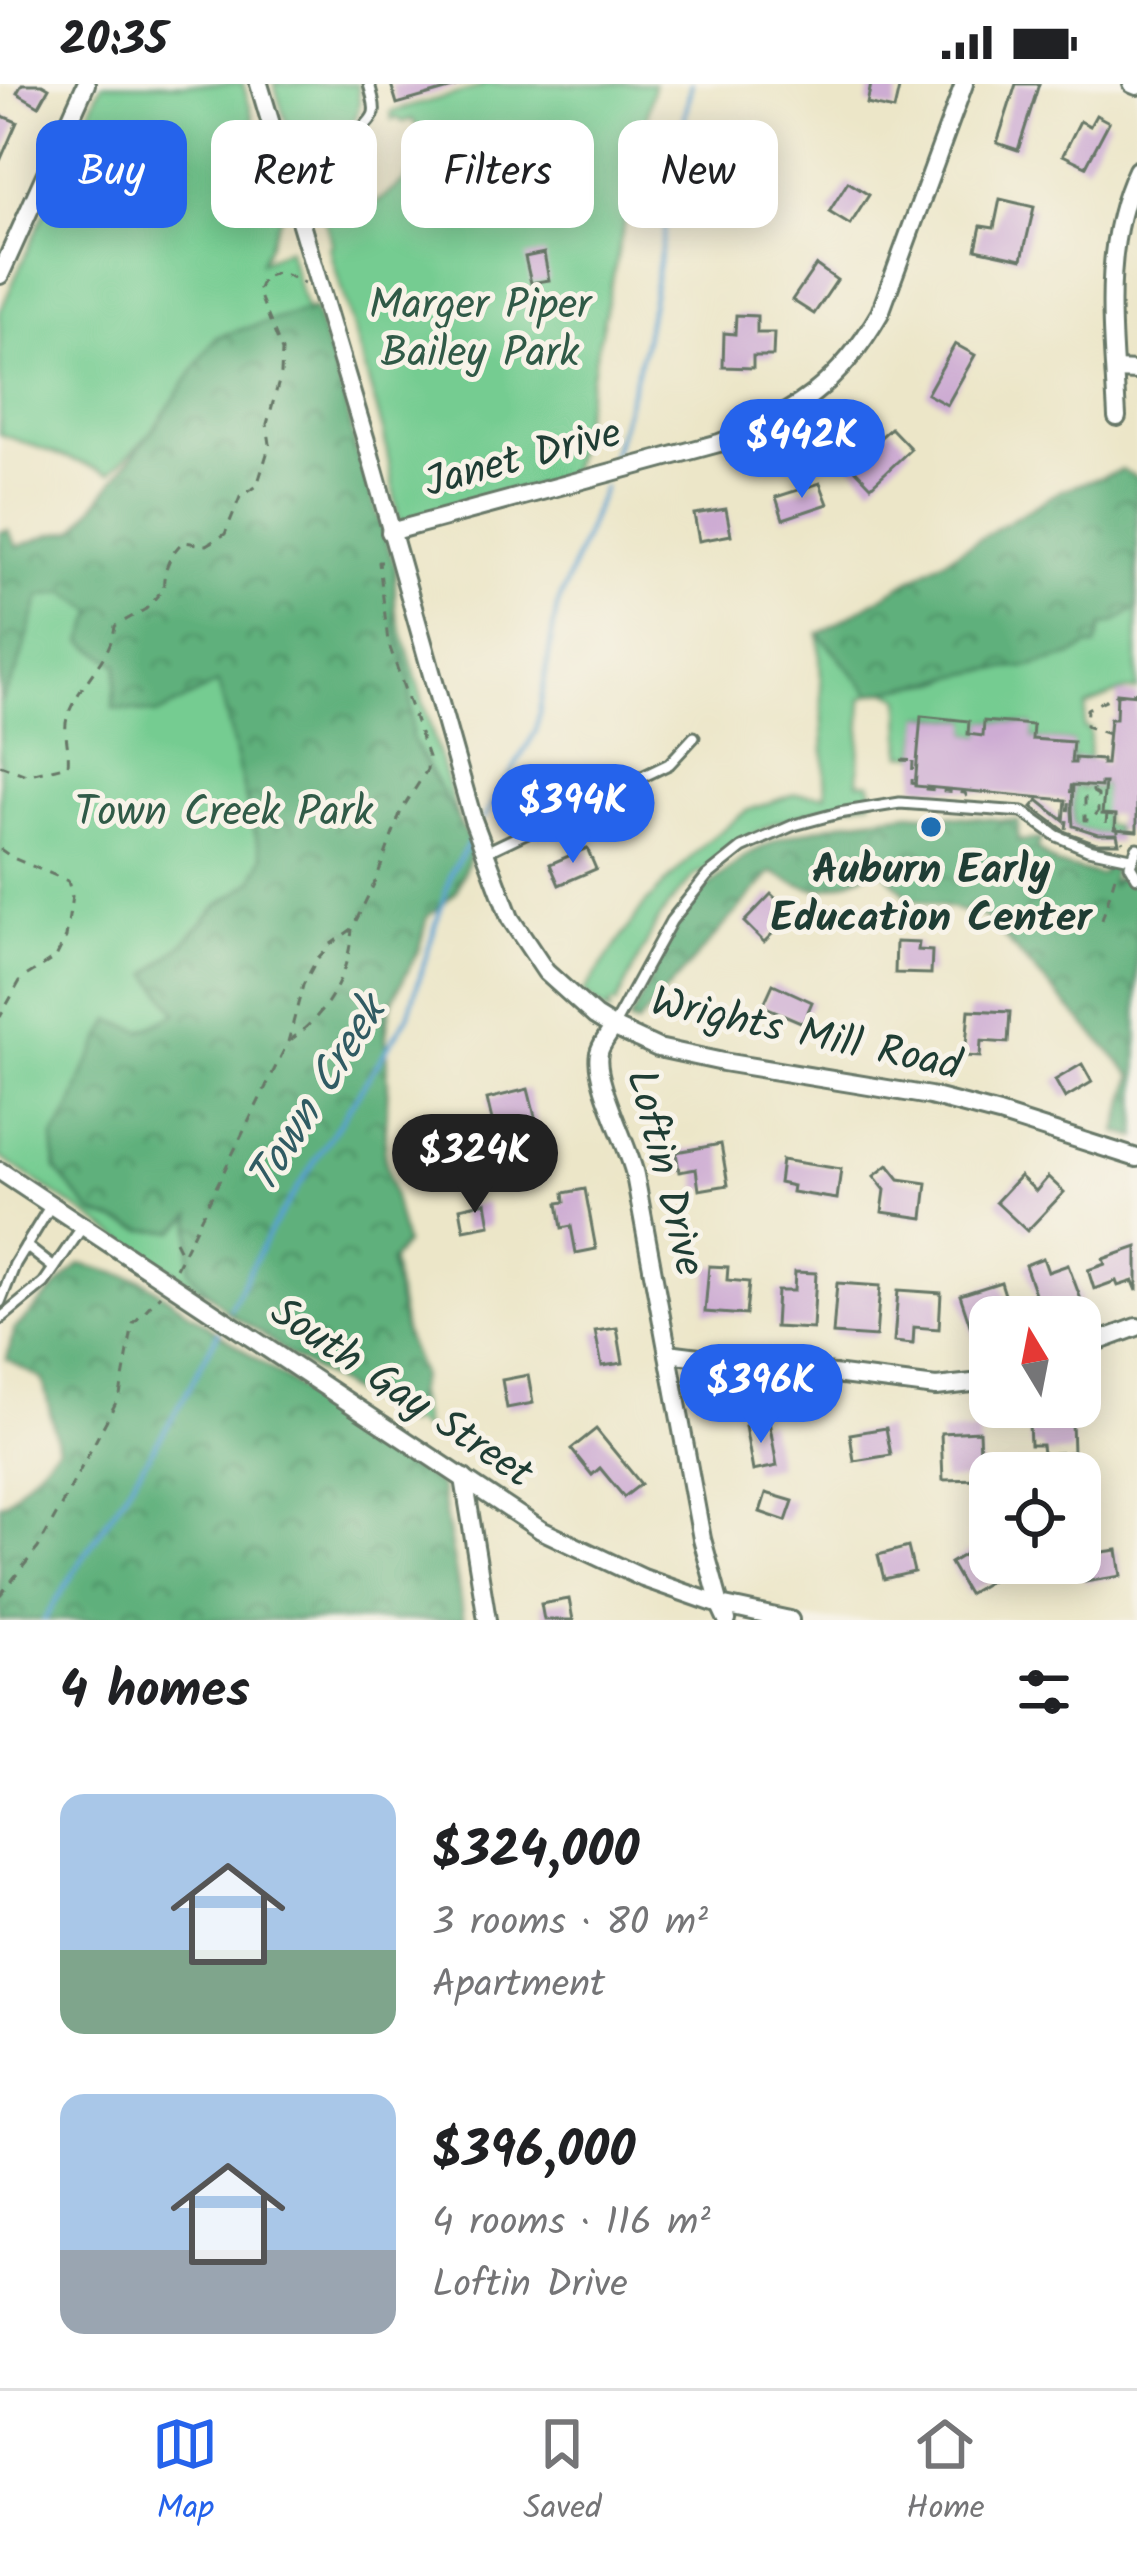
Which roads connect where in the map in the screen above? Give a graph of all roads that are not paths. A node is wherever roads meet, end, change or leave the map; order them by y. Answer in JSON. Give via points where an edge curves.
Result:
{"nodes":[{"id":1,"x":86,"y":84,"type":"edge"},
{"id":2,"x":259,"y":84,"type":"edge"},
{"id":3,"x":369,"y":84,"type":"edge"},
{"id":4,"x":964,"y":84,"type":"edge"},
{"id":5,"x":270,"y":120,"type":"edge"},
{"id":6,"x":370,"y":120,"type":"edge"},
{"id":7,"x":1137,"y":170,"type":"edge"},
{"id":8,"x":302,"y":228,"type":"edge"},
{"id":9,"x":0,"y":275,"type":"edge"},
{"id":10,"x":1114,"y":370,"type":"junction"},
{"id":11,"x":1137,"y":370,"type":"edge"},
{"id":12,"x":1117,"y":417,"type":"dead end"},
{"id":13,"x":390,"y":532,"type":"junction"},
{"id":14,"x":694,"y":737,"type":"dead end"},
{"id":15,"x":484,"y":853,"type":"junction"},
{"id":16,"x":1134,"y":854,"type":"edge"},
{"id":17,"x":1137,"y":877,"type":"edge"},
{"id":18,"x":614,"y":1028,"type":"junction"},
{"id":19,"x":1137,"y":1158,"type":"edge"},
{"id":20,"x":0,"y":1171,"type":"edge"},
{"id":21,"x":51,"y":1205,"type":"junction"},
{"id":22,"x":83,"y":1226,"type":"junction"},
{"id":23,"x":26,"y":1246,"type":"junction"},
{"id":24,"x":54,"y":1268,"type":"junction"},
{"id":25,"x":0,"y":1302,"type":"edge"},
{"id":26,"x":0,"y":1319,"type":"edge"},
{"id":27,"x":1137,"y":1327,"type":"edge"},
{"id":28,"x":1101,"y":1340,"type":"edge"},
{"id":29,"x":668,"y":1353,"type":"junction"},
{"id":30,"x":969,"y":1383,"type":"edge"},
{"id":31,"x":464,"y":1478,"type":"junction"},
{"id":32,"x":723,"y":1613,"type":"edge"},
{"id":33,"x":487,"y":1620,"type":"edge"},
{"id":34,"x":790,"y":1620,"type":"edge"}],
"edges":[{"from":1,"to":9,"type":"street"},
{"from":2,"to":5,"type":"street","name":"Wrights Mill Road"},
{"from":3,"to":6,"type":"lane"},
{"from":4,"to":13,"type":"street","name":"Janet Drive","via":[[880,313],[841,370],[801,404],[719,443]]},
{"from":7,"to":10,"type":"street","via":[[1117,226]]},
{"from":8,"to":13,"type":"street","name":"Wrights Mill Road"},
{"from":10,"to":11,"type":"street"},
{"from":10,"to":12,"type":"street"},
{"from":13,"to":15,"type":"street","name":"Wrights Mill Road"},
{"from":14,"to":15,"type":"lane","via":[[669,764]]},
{"from":15,"to":18,"type":"street","name":"Wrights Mill Road","via":[[533,955]]},
{"from":16,"to":17,"type":"lane"},
{"from":16,"to":18,"type":"lane","via":[[1088,849],[1023,812],[948,805],[900,803],[794,825],[742,848],[706,876],[671,921]]},
{"from":18,"to":19,"type":"street","name":"Wrights Mill Road","via":[[723,1062],[930,1096]]},
{"from":18,"to":29,"type":"street","name":"Loftin Drive","via":[[598,1052],[601,1078],[630,1154]]},
{"from":20,"to":21,"type":"street","name":"South Gay Street"},
{"from":21,"to":22,"type":"street","name":"South Gay Street"},
{"from":21,"to":23,"type":"lane"},
{"from":22,"to":24,"type":"lane"},
{"from":22,"to":31,"type":"street","name":"South Gay Street"},
{"from":23,"to":24,"type":"lane"},
{"from":23,"to":25,"type":"lane"},
{"from":24,"to":26,"type":"lane"},
{"from":27,"to":28,"type":"street"},
{"from":29,"to":30,"type":"street","via":[[936,1387]]},
{"from":29,"to":32,"type":"street","name":"Loftin Drive"},
{"from":31,"to":32,"type":"street","name":"South Gay Street","via":[[541,1530]]},
{"from":31,"to":33,"type":"street"},
{"from":32,"to":34,"type":"street","name":"South Gay Street"}]}
